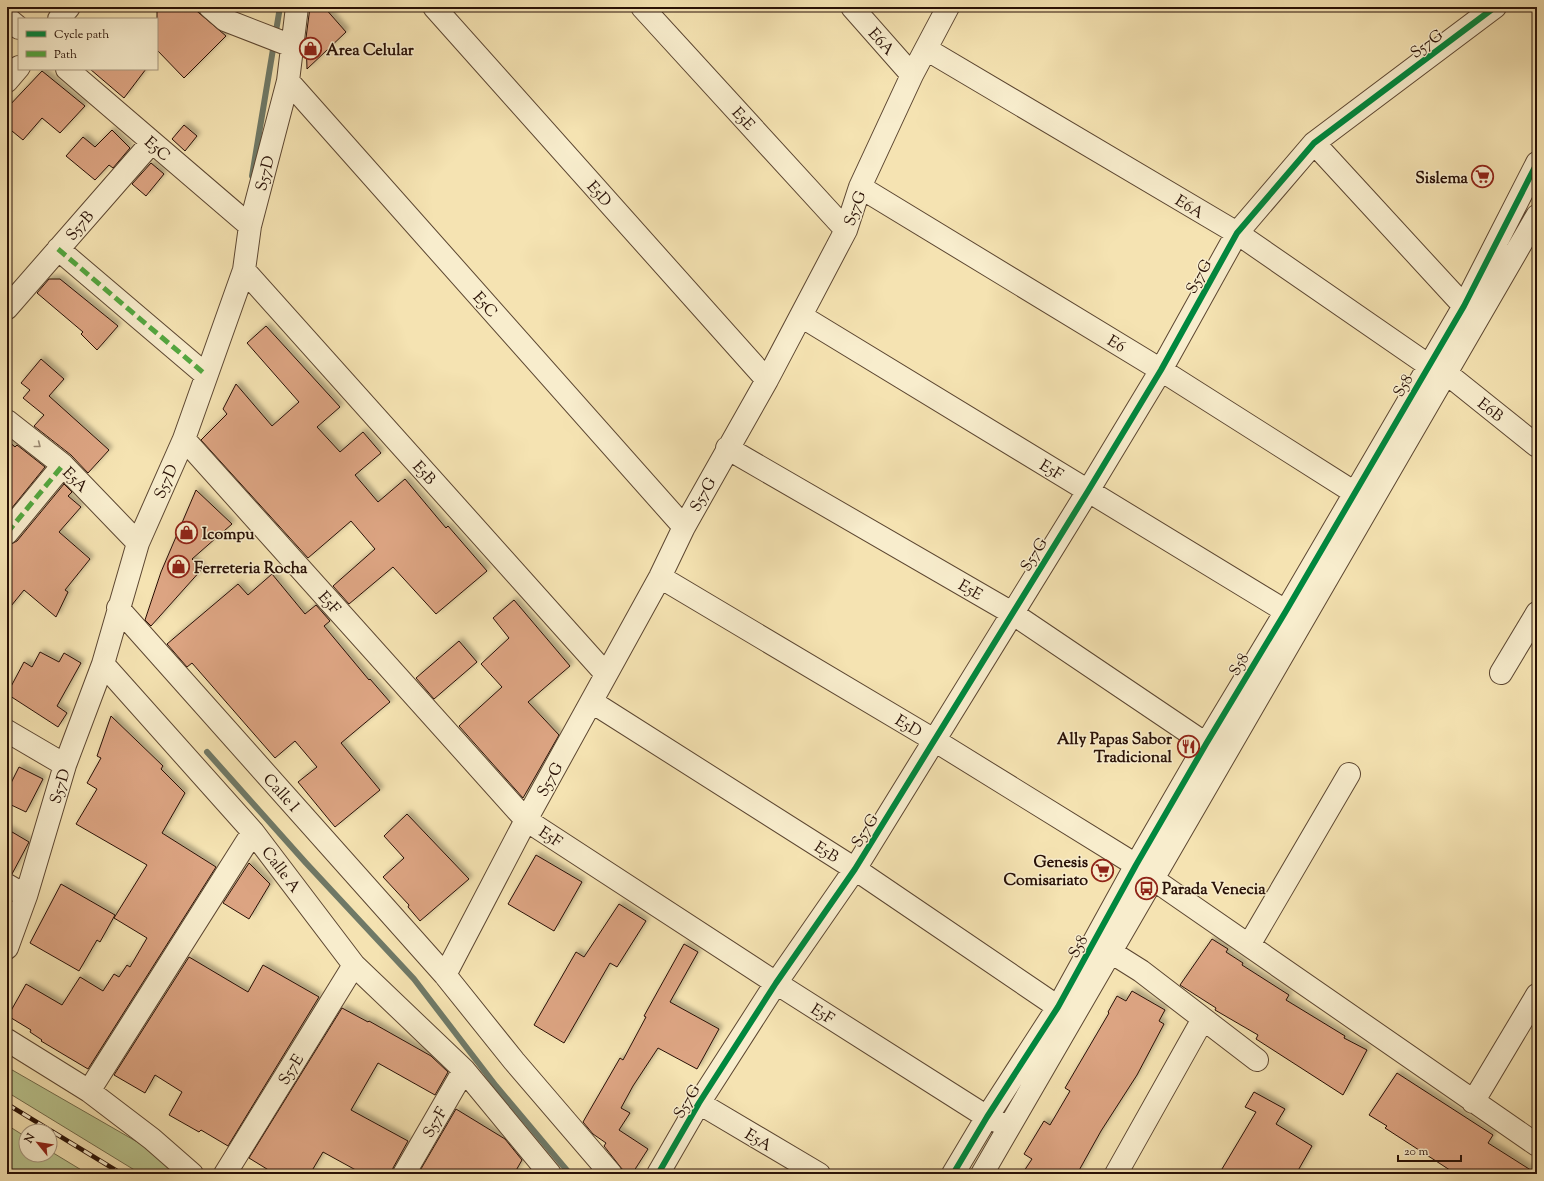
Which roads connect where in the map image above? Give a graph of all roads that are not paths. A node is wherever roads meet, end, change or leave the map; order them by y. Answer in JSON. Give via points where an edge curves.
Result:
{"nodes":[{"id":1,"x":69,"y":7,"type":"edge"},
{"id":2,"x":210,"y":7,"type":"edge"},
{"id":3,"x":297,"y":7,"type":"edge"},
{"id":4,"x":434,"y":7,"type":"edge"},
{"id":5,"x":642,"y":7,"type":"edge"},
{"id":6,"x":852,"y":7,"type":"edge"},
{"id":7,"x":948,"y":7,"type":"edge"},
{"id":8,"x":1490,"y":8,"type":"edge"},
{"id":9,"x":7,"y":18,"type":"edge"},
{"id":10,"x":60,"y":18,"type":"edge"},
{"id":11,"x":18,"y":27,"type":"edge"},
{"id":12,"x":292,"y":46,"type":"junction"},
{"id":13,"x":926,"y":49,"type":"junction"},
{"id":14,"x":18,"y":68,"type":"edge"},
{"id":15,"x":68,"y":70,"type":"edge"},
{"id":16,"x":912,"y":75,"type":"junction"},
{"id":17,"x":7,"y":81,"type":"edge"},
{"id":18,"x":288,"y":81,"type":"junction"},
{"id":19,"x":152,"y":142,"type":"junction"},
{"id":20,"x":1314,"y":143,"type":"junction"},
{"id":21,"x":1537,"y":163,"type":"edge"},
{"id":22,"x":860,"y":187,"type":"junction"},
{"id":23,"x":1537,"y":216,"type":"edge"},
{"id":24,"x":250,"y":226,"type":"junction"},
{"id":25,"x":846,"y":230,"type":"junction"},
{"id":26,"x":1237,"y":233,"type":"junction"},
{"id":27,"x":58,"y":249,"type":"junction"},
{"id":28,"x":244,"y":270,"type":"junction"},
{"id":29,"x":7,"y":308,"type":"edge"},
{"id":30,"x":1471,"y":311,"type":"junction"},
{"id":31,"x":801,"y":316,"type":"junction"},
{"id":32,"x":1437,"y":369,"type":"junction"},
{"id":33,"x":1161,"y":370,"type":"junction"},
{"id":34,"x":206,"y":375,"type":"junction"},
{"id":35,"x":767,"y":380,"type":"junction"},
{"id":36,"x":7,"y":421,"type":"edge"},
{"id":37,"x":1534,"y":436,"type":"edge"},
{"id":38,"x":184,"y":439,"type":"junction"},
{"id":39,"x":727,"y":448,"type":"junction"},
{"id":40,"x":63,"y":465,"type":"junction"},
{"id":41,"x":1088,"y":491,"type":"junction"},
{"id":42,"x":1362,"y":498,"type":"junction"},
{"id":43,"x":684,"y":527,"type":"junction"},
{"id":44,"x":7,"y":534,"type":"edge"},
{"id":45,"x":138,"y":543,"type":"junction"},
{"id":46,"x":660,"y":577,"type":"junction"},
{"id":47,"x":118,"y":608,"type":"junction"},
{"id":48,"x":1012,"y":613,"type":"junction"},
{"id":49,"x":1537,"y":613,"type":"edge"},
{"id":50,"x":1294,"y":616,"type":"junction"},
{"id":51,"x":103,"y":664,"type":"junction"},
{"id":52,"x":605,"y":673,"type":"junction"},
{"id":53,"x":1501,"y":673,"type":"dead end"},
{"id":54,"x":592,"y":702,"type":"junction"},
{"id":55,"x":7,"y":731,"type":"edge"},
{"id":56,"x":934,"y":740,"type":"junction"},
{"id":57,"x":1206,"y":744,"type":"junction"},
{"id":58,"x":66,"y":765,"type":"junction"},
{"id":59,"x":1349,"y":774,"type":"dead end"},
{"id":60,"x":526,"y":820,"type":"junction"},
{"id":61,"x":253,"y":832,"type":"junction"},
{"id":62,"x":1136,"y":865,"type":"junction"},
{"id":63,"x":855,"y":869,"type":"junction"},
{"id":64,"x":1153,"y":879,"type":"junction"},
{"id":65,"x":7,"y":885,"type":"edge"},
{"id":66,"x":26,"y":896,"type":"junction"},
{"id":67,"x":1249,"y":946,"type":"junction"},
{"id":68,"x":1102,"y":947,"type":"junction"},
{"id":69,"x":7,"y":948,"type":"edge"},
{"id":70,"x":354,"y":965,"type":"junction"},
{"id":71,"x":445,"y":975,"type":"junction"},
{"id":72,"x":776,"y":983,"type":"junction"},
{"id":73,"x":1537,"y":995,"type":"edge"},
{"id":74,"x":1058,"y":1007,"type":"junction"},
{"id":75,"x":1203,"y":1019,"type":"junction"},
{"id":76,"x":7,"y":1040,"type":"edge"},
{"id":77,"x":1257,"y":1060,"type":"dead end"},
{"id":78,"x":464,"y":1070,"type":"junction"},
{"id":79,"x":89,"y":1091,"type":"junction"},
{"id":80,"x":1473,"y":1102,"type":"junction"},
{"id":81,"x":699,"y":1103,"type":"junction"},
{"id":82,"x":987,"y":1117,"type":"junction"},
{"id":83,"x":1009,"y":1128,"type":"junction"},
{"id":84,"x":1537,"y":1145,"type":"edge"},
{"id":85,"x":192,"y":1174,"type":"edge"},
{"id":86,"x":225,"y":1174,"type":"edge"},
{"id":87,"x":404,"y":1174,"type":"edge"},
{"id":88,"x":550,"y":1174,"type":"edge"},
{"id":89,"x":611,"y":1174,"type":"edge"},
{"id":90,"x":658,"y":1174,"type":"edge"},
{"id":91,"x":819,"y":1174,"type":"edge"},
{"id":92,"x":953,"y":1174,"type":"edge"},
{"id":93,"x":982,"y":1174,"type":"edge"},
{"id":94,"x":1116,"y":1174,"type":"edge"}],
"edges":[{"from":1,"to":10,"type":"street"},
{"from":2,"to":12,"type":"street","via":[[226,20]]},
{"from":3,"to":12,"type":"street","name":"S57D"},
{"from":4,"to":35,"type":"street","name":"E5D"},
{"from":5,"to":25,"type":"street","name":"E5E"},
{"from":6,"to":16,"type":"street","name":"E6A"},
{"from":7,"to":13,"type":"street","name":"S57G"},
{"from":8,"to":20,"type":"street","name":"S57G"},
{"from":9,"to":11,"type":"street"},
{"from":12,"to":18,"type":"street","name":"S57D"},
{"from":13,"to":16,"type":"street","name":"S57G"},
{"from":13,"to":26,"type":"street","name":"E6A"},
{"from":14,"to":17,"type":"street"},
{"from":15,"to":19,"type":"street","name":"E5C"},
{"from":16,"to":22,"type":"street","name":"S57G"},
{"from":18,"to":24,"type":"street","name":"S57D"},
{"from":18,"to":43,"type":"street","name":"E5C"},
{"from":19,"to":24,"type":"street","name":"E5C"},
{"from":19,"to":27,"type":"street","name":"S57B"},
{"from":20,"to":26,"type":"street","name":"S57G"},
{"from":20,"to":30,"type":"street"},
{"from":21,"to":30,"type":"street","name":"S58"},
{"from":22,"to":25,"type":"street","name":"S57G"},
{"from":22,"to":33,"type":"street","name":"E6"},
{"from":23,"to":30,"type":"street","name":"S58"},
{"from":24,"to":28,"type":"street","name":"S57D"},
{"from":25,"to":31,"type":"street","name":"S57G"},
{"from":26,"to":32,"type":"street","name":"E6A"},
{"from":26,"to":33,"type":"street","name":"S57G"},
{"from":27,"to":29,"type":"street","name":"S57B"},
{"from":27,"to":34,"type":"street"},
{"from":28,"to":34,"type":"street","name":"S57D"},
{"from":28,"to":52,"type":"street","name":"E5B"},
{"from":30,"to":32,"type":"street","name":"S58"},
{"from":31,"to":35,"type":"street","name":"S57G"},
{"from":31,"to":41,"type":"street","name":"E5F"},
{"from":32,"to":37,"type":"street","name":"E6B"},
{"from":32,"to":42,"type":"street","name":"S58"},
{"from":33,"to":41,"type":"street","name":"S57G"},
{"from":33,"to":42,"type":"street","name":"E6"},
{"from":34,"to":38,"type":"street","name":"S57D"},
{"from":35,"to":39,"type":"street","name":"S57G"},
{"from":36,"to":40,"type":"street","name":"E5A","one_way":true},
{"from":38,"to":45,"type":"street","name":"S57D"},
{"from":38,"to":60,"type":"street","name":"E5F"},
{"from":39,"to":43,"type":"street","name":"S57G"},
{"from":39,"to":48,"type":"street","name":"E5E"},
{"from":40,"to":44,"type":"street"},
{"from":40,"to":45,"type":"street","name":"E5A"},
{"from":41,"to":48,"type":"street","name":"S57G"},
{"from":41,"to":50,"type":"street","name":"E5F"},
{"from":42,"to":50,"type":"street","name":"S58"},
{"from":43,"to":46,"type":"street","name":"S57G"},
{"from":45,"to":47,"type":"street","name":"S57D"},
{"from":46,"to":52,"type":"street","name":"S57G"},
{"from":46,"to":56,"type":"street","name":"E5D"},
{"from":47,"to":51,"type":"street","name":"S57D"},
{"from":47,"to":71,"type":"street","name":"Calle I"},
{"from":48,"to":56,"type":"street","name":"S57G"},
{"from":48,"to":57,"type":"street","name":"E5E"},
{"from":49,"to":53,"type":"street"},
{"from":50,"to":57,"type":"street","name":"S58"},
{"from":50,"to":64,"type":"street","name":"S58"},
{"from":51,"to":58,"type":"street","name":"S57D"},
{"from":51,"to":61,"type":"street","name":"Calle A"},
{"from":52,"to":54,"type":"street","name":"S57G"},
{"from":54,"to":60,"type":"street","name":"S57G"},
{"from":54,"to":63,"type":"street","name":"E5B"},
{"from":55,"to":58,"type":"street"},
{"from":56,"to":62,"type":"street","name":"E5D"},
{"from":56,"to":63,"type":"street","name":"S57G"},
{"from":57,"to":62,"type":"street","name":"S58"},
{"from":58,"to":66,"type":"street","name":"S57D"},
{"from":59,"to":67,"type":"street"},
{"from":60,"to":71,"type":"street","name":"S57G"},
{"from":60,"to":72,"type":"street","name":"E5F"},
{"from":61,"to":70,"type":"street","name":"Calle A"},
{"from":61,"to":79,"type":"street"},
{"from":62,"to":64,"type":"street","name":"E5D"},
{"from":62,"to":68,"type":"street","name":"S58"},
{"from":63,"to":72,"type":"street","name":"S57G"},
{"from":63,"to":74,"type":"street","name":"E5B"},
{"from":64,"to":67,"type":"street","name":"E5D"},
{"from":64,"to":68,"type":"street","name":"S58"},
{"from":65,"to":66,"type":"street"},
{"from":66,"to":69,"type":"street","name":"S57D"},
{"from":67,"to":80,"type":"street","name":"E5D"},
{"from":68,"to":74,"type":"street","name":"S58"},
{"from":68,"to":75,"type":"street","via":[[1141,972]]},
{"from":68,"to":83,"type":"street","name":"S58"},
{"from":70,"to":78,"type":"street","name":"Calle A"},
{"from":70,"to":86,"type":"street","name":"S57E"},
{"from":71,"to":89,"type":"street","name":"Calle I","via":[[514,1061]]},
{"from":72,"to":81,"type":"street","name":"S57G"},
{"from":72,"to":82,"type":"street","name":"E5F"},
{"from":73,"to":80,"type":"street"},
{"from":74,"to":82,"type":"street","name":"S58"},
{"from":75,"to":77,"type":"street"},
{"from":75,"to":94,"type":"street"},
{"from":76,"to":79,"type":"street"},
{"from":78,"to":87,"type":"street","name":"S57F"},
{"from":78,"to":88,"type":"street","name":"Calle A"},
{"from":79,"to":85,"type":"street","via":[[152,1139]]},
{"from":80,"to":84,"type":"street","name":"E5D"},
{"from":81,"to":90,"type":"street","name":"S57G"},
{"from":81,"to":91,"type":"street","name":"E5A"},
{"from":82,"to":83,"type":"street","name":"E5F"},
{"from":82,"to":92,"type":"street","name":"S58"},
{"from":83,"to":93,"type":"street","name":"S58"}]}
